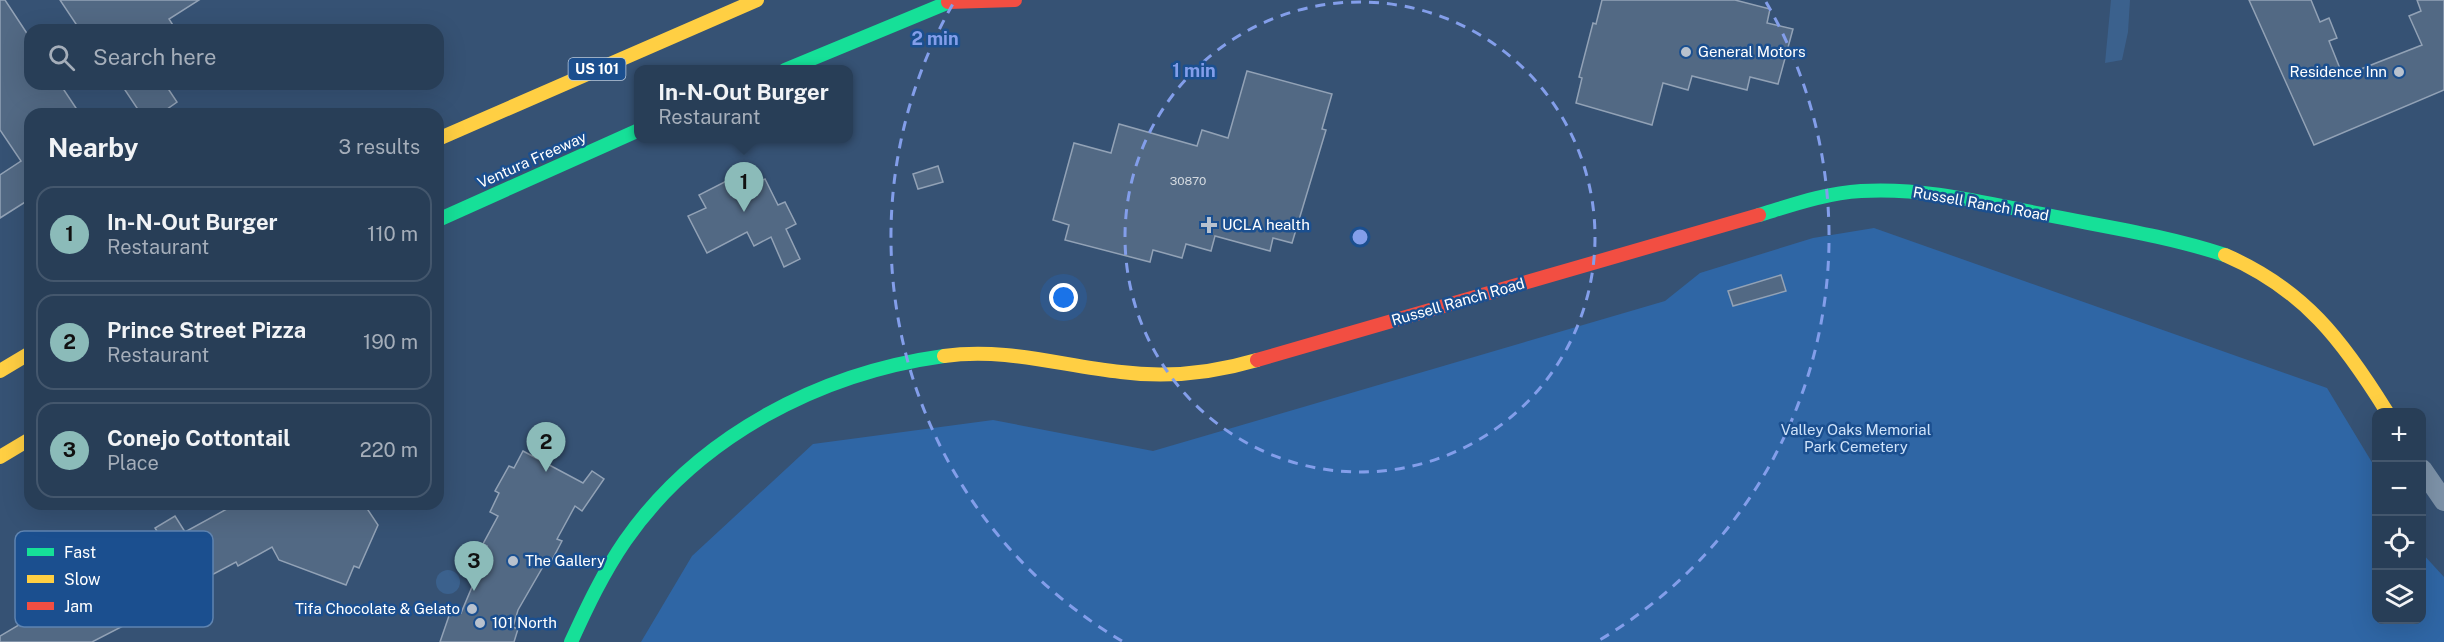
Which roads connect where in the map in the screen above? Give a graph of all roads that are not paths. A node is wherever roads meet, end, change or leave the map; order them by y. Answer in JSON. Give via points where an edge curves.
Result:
{"nodes":[{"id":1,"x":757,"y":0,"type":"edge"},
{"id":2,"x":1016,"y":0,"type":"edge"},
{"id":3,"x":951,"y":1,"type":"edge"},
{"id":4,"x":796,"y":65,"type":"edge"},
{"id":5,"x":634,"y":132,"type":"edge"},
{"id":6,"x":444,"y":136,"type":"edge"},
{"id":7,"x":444,"y":217,"type":"edge"},
{"id":8,"x":24,"y":357,"type":"edge"},
{"id":9,"x":0,"y":371,"type":"edge"},
{"id":10,"x":2385,"y":408,"type":"edge"},
{"id":11,"x":24,"y":443,"type":"edge"},
{"id":12,"x":0,"y":457,"type":"edge"},
{"id":13,"x":2426,"y":475,"type":"edge"},
{"id":14,"x":2444,"y":501,"type":"edge"},
{"id":15,"x":571,"y":642,"type":"edge"}],
"edges":[{"from":1,"to":6,"type":"main road","number":"US 101"},
{"from":2,"to":3,"type":"main road"},
{"from":3,"to":4,"type":"main road"},
{"from":5,"to":7,"type":"main road","name":"Ventura Freeway"},
{"from":8,"to":9,"type":"main road"},
{"from":10,"to":15,"type":"main road","name":"Russell Ranch Road","via":[[2353,357],[2309,307],[2243,261],[2186,242],[1925,193],[1860,190],[1820,197],[1230,368],[1186,374],[1138,374],[1032,356],[986,353],[940,356],[850,376],[763,414],[692,466],[626,537],[594,588]]},
{"from":11,"to":12,"type":"main road"},
{"from":13,"to":14,"type":"street"}]}
